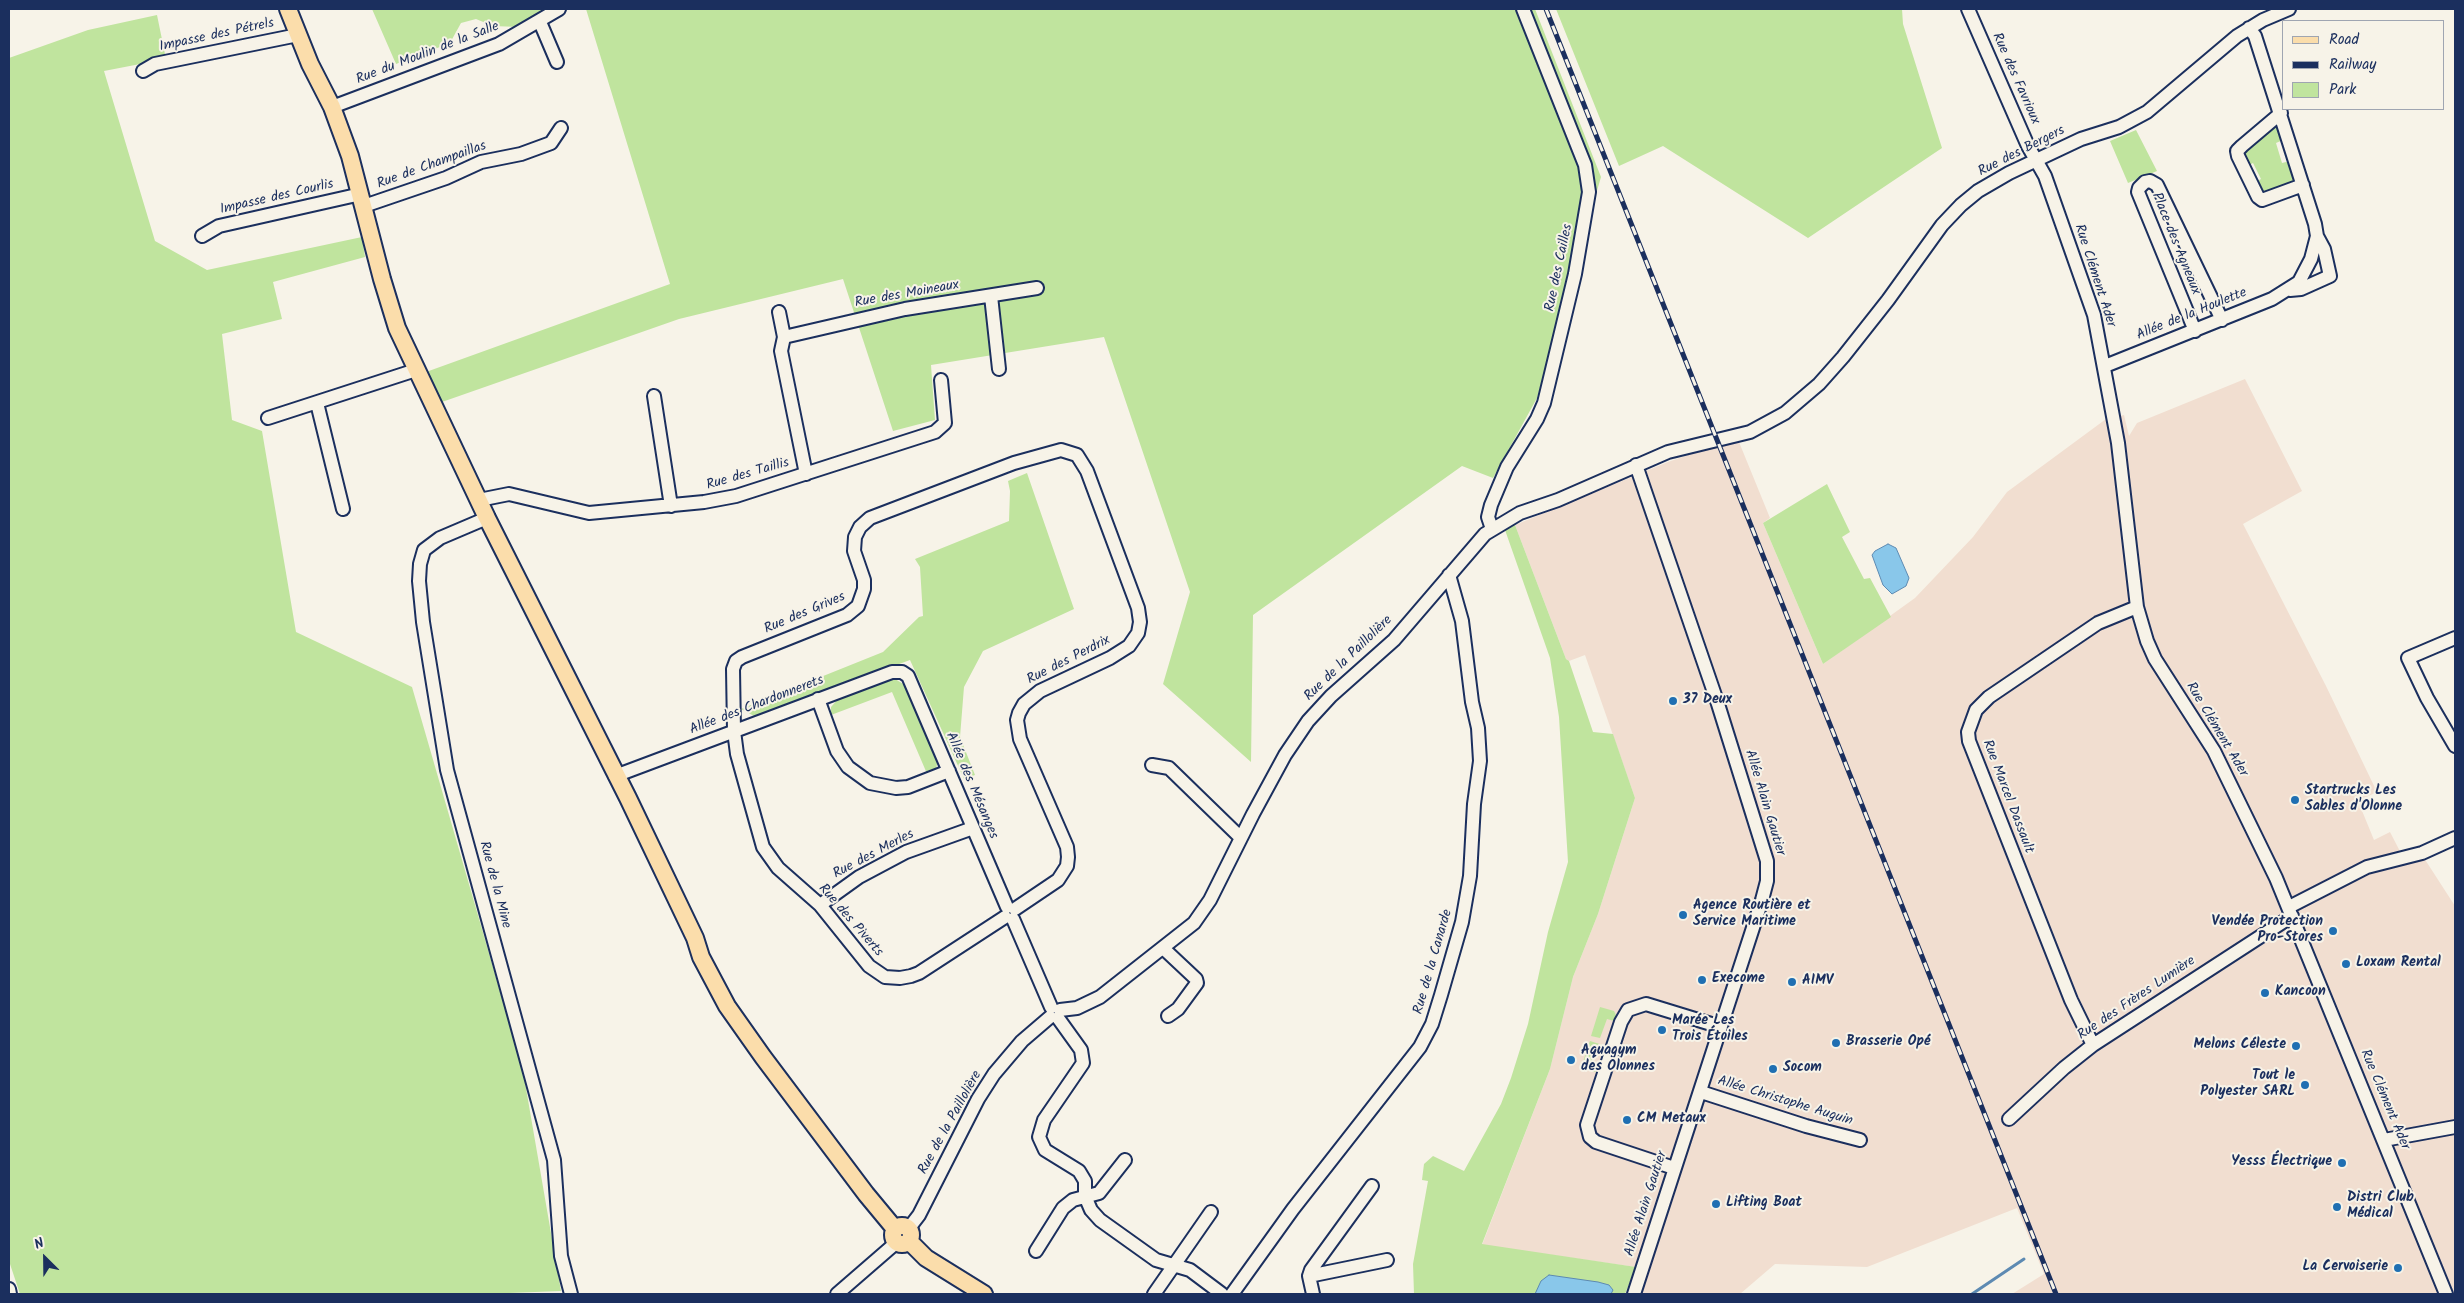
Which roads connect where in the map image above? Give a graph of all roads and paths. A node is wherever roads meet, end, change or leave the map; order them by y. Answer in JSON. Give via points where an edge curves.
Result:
{"nodes":[{"id":1,"x":288,"y":9,"type":"edge"},
{"id":2,"x":560,"y":9,"type":"edge"},
{"id":3,"x":1523,"y":9,"type":"edge"},
{"id":4,"x":1968,"y":9,"type":"edge"},
{"id":5,"x":2289,"y":9,"type":"edge"},
{"id":6,"x":540,"y":22,"type":"junction"},
{"id":7,"x":2249,"y":28,"type":"junction"},
{"id":8,"x":298,"y":34,"type":"junction"},
{"id":9,"x":557,"y":62,"type":"dead end"},
{"id":10,"x":143,"y":71,"type":"dead end"},
{"id":11,"x":332,"y":107,"type":"junction"},
{"id":12,"x":2281,"y":114,"type":"junction"},
{"id":13,"x":561,"y":128,"type":"dead end"},
{"id":14,"x":2036,"y":160,"type":"junction"},
{"id":15,"x":2303,"y":185,"type":"junction"},
{"id":16,"x":363,"y":200,"type":"junction"},
{"id":17,"x":202,"y":236,"type":"dead end"},
{"id":18,"x":2317,"y":236,"type":"junction"},
{"id":19,"x":1036,"y":288,"type":"dead end"},
{"id":20,"x":2288,"y":290,"type":"junction"},
{"id":21,"x":991,"y":296,"type":"junction"},
{"id":22,"x":779,"y":312,"type":"dead end"},
{"id":23,"x":2222,"y":320,"type":"junction"},
{"id":24,"x":2195,"y":331,"type":"junction"},
{"id":25,"x":784,"y":337,"type":"junction"},
{"id":26,"x":2105,"y":366,"type":"junction"},
{"id":27,"x":999,"y":369,"type":"dead end"},
{"id":28,"x":416,"y":370,"type":"junction"},
{"id":29,"x":941,"y":380,"type":"dead end"},
{"id":30,"x":654,"y":396,"type":"dead end"},
{"id":31,"x":317,"y":403,"type":"junction"},
{"id":32,"x":268,"y":418,"type":"dead end"},
{"id":33,"x":1717,"y":439,"type":"joint"},
{"id":34,"x":1014,"y":463,"type":"joint"},
{"id":35,"x":1636,"y":465,"type":"junction"},
{"id":36,"x":806,"y":474,"type":"junction"},
{"id":37,"x":479,"y":500,"type":"junction"},
{"id":38,"x":671,"y":506,"type":"junction"},
{"id":39,"x":343,"y":509,"type":"dead end"},
{"id":40,"x":487,"y":518,"type":"junction"},
{"id":41,"x":1492,"y":529,"type":"junction"},
{"id":42,"x":1449,"y":575,"type":"junction"},
{"id":43,"x":2137,"y":607,"type":"junction"},
{"id":44,"x":2455,"y":638,"type":"edge"},
{"id":45,"x":908,"y":676,"type":"joint"},
{"id":46,"x":818,"y":699,"type":"junction"},
{"id":47,"x":733,"y":708,"type":"junction"},
{"id":48,"x":757,"y":722,"type":"junction"},
{"id":49,"x":734,"y":731,"type":"junction"},
{"id":50,"x":710,"y":740,"type":"junction"},
{"id":51,"x":2455,"y":746,"type":"edge"},
{"id":52,"x":736,"y":750,"type":"junction"},
{"id":53,"x":1152,"y":765,"type":"dead end"},
{"id":54,"x":949,"y":771,"type":"junction"},
{"id":55,"x":616,"y":776,"type":"junction"},
{"id":56,"x":973,"y":828,"type":"junction"},
{"id":57,"x":1241,"y":838,"type":"junction"},
{"id":58,"x":2455,"y":838,"type":"edge"},
{"id":59,"x":820,"y":904,"type":"junction"},
{"id":60,"x":2291,"y":912,"type":"junction"},
{"id":61,"x":1010,"y":913,"type":"junction"},
{"id":62,"x":1163,"y":948,"type":"junction"},
{"id":63,"x":1055,"y":1013,"type":"junction"},
{"id":64,"x":1168,"y":1016,"type":"dead end"},
{"id":65,"x":1721,"y":1027,"type":"junction"},
{"id":66,"x":2093,"y":1045,"type":"junction"},
{"id":67,"x":1701,"y":1092,"type":"junction"},
{"id":68,"x":2009,"y":1119,"type":"dead end"},
{"id":69,"x":2455,"y":1127,"type":"edge"},
{"id":70,"x":1860,"y":1140,"type":"dead end"},
{"id":71,"x":2384,"y":1140,"type":"junction"},
{"id":72,"x":1125,"y":1160,"type":"dead end"},
{"id":73,"x":1674,"y":1168,"type":"junction"},
{"id":74,"x":1372,"y":1186,"type":"dead end"},
{"id":75,"x":1085,"y":1196,"type":"junction"},
{"id":76,"x":1211,"y":1212,"type":"dead end"},
{"id":77,"x":902,"y":1235,"type":"junction"},
{"id":78,"x":1036,"y":1251,"type":"dead end"},
{"id":79,"x":1387,"y":1260,"type":"dead end"},
{"id":80,"x":1176,"y":1264,"type":"junction"},
{"id":81,"x":1309,"y":1276,"type":"junction"},
{"id":82,"x":9,"y":1289,"type":"edge"},
{"id":83,"x":10,"y":1294,"type":"edge"},
{"id":84,"x":571,"y":1294,"type":"edge"},
{"id":85,"x":837,"y":1294,"type":"edge"},
{"id":86,"x":984,"y":1294,"type":"edge"},
{"id":87,"x":1154,"y":1294,"type":"edge"},
{"id":88,"x":1222,"y":1294,"type":"edge"},
{"id":89,"x":1232,"y":1294,"type":"edge"},
{"id":90,"x":1313,"y":1294,"type":"edge"},
{"id":91,"x":1634,"y":1294,"type":"edge"},
{"id":92,"x":2446,"y":1294,"type":"edge"}],
"edges":[{"from":1,"to":8,"type":"main road"},
{"from":2,"to":6,"type":"street","name":"Rue du Moulin de la Salle"},
{"from":3,"to":41,"type":"street","name":"Rue des Cailles","via":[[1585,166],[1589,192],[1544,403],[1507,467],[1491,505],[1488,518]]},
{"from":4,"to":14,"type":"street","name":"Rue des Favrioux"},
{"from":5,"to":7,"type":"street","name":"Rue des Bergers"},
{"from":6,"to":9,"type":"street"},
{"from":6,"to":11,"type":"street","name":"Rue du Moulin de la Salle","via":[[492,47]]},
{"from":7,"to":12,"type":"street","name":"Allée de la Houlette","via":[[2255,36]]},
{"from":7,"to":14,"type":"street","name":"Rue des Bergers","via":[[2147,112],[2119,127],[2081,139]]},
{"from":8,"to":10,"type":"street","name":"Impasse des Pétrels","via":[[155,64]]},
{"from":8,"to":11,"type":"main road"},
{"from":11,"to":16,"type":"main road"},
{"from":12,"to":15,"type":"street","name":"Allée de la Houlette"},
{"from":12,"to":15,"type":"street","via":[[2242,146],[2237,151],[2238,156],[2262,200]]},
{"from":13,"to":16,"type":"street","name":"Rue de Champaillas","via":[[551,142],[521,154],[480,162],[446,178]]},
{"from":14,"to":26,"type":"street","name":"Rue Clément Ader","via":[[2045,176],[2094,315]]},
{"from":14,"to":33,"type":"street","name":"Rue des Bergers","via":[[1978,191],[1961,205],[1819,384],[1766,425]]},
{"from":15,"to":18,"type":"street","name":"Allée de la Houlette"},
{"from":16,"to":17,"type":"street","name":"Impasse des Courlis","via":[[219,226]]},
{"from":16,"to":28,"type":"main road","via":[[388,300]]},
{"from":18,"to":20,"type":"street","name":"Allée de la Houlette","via":[[2306,271]]},
{"from":18,"to":20,"type":"street","name":"Allée de la Houlette","via":[[2324,249],[2330,276],[2301,289]]},
{"from":19,"to":21,"type":"street","name":"Rue des Moineaux"},
{"from":20,"to":23,"type":"street","name":"Allée de la Houlette"},
{"from":21,"to":25,"type":"street","name":"Rue des Moineaux","via":[[905,309]]},
{"from":21,"to":27,"type":"street"},
{"from":22,"to":25,"type":"street"},
{"from":23,"to":24,"type":"street","name":"Allée de la Houlette"},
{"from":23,"to":24,"type":"street","name":"Place des Agneaux","via":[[2157,185],[2145,182],[2138,192]]},
{"from":24,"to":26,"type":"street","name":"Allée de la Houlette"},
{"from":25,"to":36,"type":"street","via":[[781,351]]},
{"from":26,"to":43,"type":"street","name":"Rue Clément Ader","via":[[2118,443]]},
{"from":28,"to":31,"type":"street"},
{"from":28,"to":37,"type":"main road"},
{"from":29,"to":36,"type":"street","name":"Rue des Taillis","via":[[945,423],[935,432]]},
{"from":30,"to":38,"type":"street"},
{"from":31,"to":32,"type":"street"},
{"from":31,"to":39,"type":"street"},
{"from":33,"to":35,"type":"street","name":"Rue de la Paillolière","via":[[1668,452]]},
{"from":34,"to":47,"type":"street","name":"Rue des Grives","via":[[879,514],[860,527],[854,551],[864,589],[858,606],[847,615],[736,662],[733,669]]},
{"from":34,"to":61,"type":"street","name":"Rue des Perdrix","via":[[1040,453],[1061,450],[1072,452],[1081,460],[1088,471],[1128,580],[1140,622],[1138,633],[1129,646],[1040,691],[1019,712],[1016,720],[1020,739],[1067,847],[1068,857],[1067,866],[1058,880]]},
{"from":35,"to":41,"type":"street","name":"Rue de la Paillolière","via":[[1558,500],[1520,513]]},
{"from":35,"to":65,"type":"street","name":"Allée Alain Gautier","via":[[1718,704],[1767,861],[1767,881],[1762,900]]},
{"from":36,"to":38,"type":"street","name":"Rue des Taillis","via":[[736,496]]},
{"from":37,"to":38,"type":"street","name":"Rue des Taillis","via":[[509,494],[589,513]]},
{"from":37,"to":40,"type":"main road"},
{"from":40,"to":55,"type":"main road"},
{"from":40,"to":84,"type":"street","name":"Rue de la Mine","via":[[440,538],[424,550],[419,581],[423,622],[447,770],[554,1160],[561,1256]]},
{"from":41,"to":42,"type":"street","name":"Rue de la Paillolière"},
{"from":42,"to":57,"type":"street","name":"Rue de la Paillolière","via":[[1394,640],[1308,720]]},
{"from":42,"to":89,"type":"street","name":"Rue de la Canarde","via":[[1462,621],[1480,762],[1470,876],[1462,922],[1441,995],[1432,1024],[1420,1047],[1293,1209]]},
{"from":43,"to":60,"type":"street","name":"Rue Clément Ader","via":[[2155,659],[2214,751]]},
{"from":43,"to":66,"type":"street","name":"Rue Marcel Dassault","via":[[2098,623],[1989,697],[1976,710],[1968,732],[2071,1000]]},
{"from":44,"to":51,"type":"street","via":[[2408,658]]},
{"from":45,"to":46,"type":"street","name":"Allée des Chardonnerets","via":[[892,672]]},
{"from":45,"to":54,"type":"street","name":"Allée des Mésanges"},
{"from":46,"to":48,"type":"street","name":"Allée des Chardonnerets"},
{"from":46,"to":54,"type":"street","via":[[837,751],[848,767],[870,783],[908,787]]},
{"from":47,"to":48,"type":"street"},
{"from":47,"to":49,"type":"street","name":"Rue des Grives"},
{"from":48,"to":49,"type":"street","name":"Allée des Chardonnerets"},
{"from":49,"to":50,"type":"street","name":"Allée des Chardonnerets"},
{"from":49,"to":52,"type":"street","name":"Rue des Piverts"},
{"from":50,"to":52,"type":"street"},
{"from":50,"to":55,"type":"street","name":"Allée des Chardonnerets"},
{"from":52,"to":59,"type":"street","name":"Rue des Piverts","via":[[767,855]]},
{"from":53,"to":57,"type":"street","via":[[1169,768]]},
{"from":54,"to":56,"type":"street","name":"Allée des Mésanges"},
{"from":55,"to":77,"type":"main road","via":[[727,1006],[788,1093],[880,1212]]},
{"from":56,"to":59,"type":"street","name":"Rue des Merles","via":[[906,852],[859,877]]},
{"from":56,"to":61,"type":"street","name":"Allée des Mésanges"},
{"from":57,"to":62,"type":"street","name":"Rue de la Paillolière","via":[[1202,913]]},
{"from":58,"to":60,"type":"street","name":"Rue des Frères Lumière","via":[[2422,853],[2366,868]]},
{"from":59,"to":61,"type":"street","name":"Rue des Piverts","via":[[869,966],[892,978],[919,973]]},
{"from":60,"to":66,"type":"street","name":"Rue des Frères Lumière"},
{"from":60,"to":71,"type":"street","name":"Rue Clément Ader"},
{"from":61,"to":63,"type":"street","name":"Allée des Mésanges"},
{"from":62,"to":63,"type":"street","name":"Rue de la Paillolière","via":[[1100,997]]},
{"from":62,"to":64,"type":"street","via":[[1197,983],[1178,1009]]},
{"from":63,"to":75,"type":"street","name":"Allée des Mésanges","via":[[1081,1050],[1083,1063],[1044,1120],[1039,1137],[1045,1150],[1079,1171],[1085,1181]]},
{"from":63,"to":77,"type":"street","name":"Rue de la Paillolière","via":[[1022,1041],[994,1074],[919,1215]]},
{"from":65,"to":67,"type":"street","name":"Allée Alain Gautier"},
{"from":65,"to":73,"type":"street","via":[[1646,1004],[1628,1010],[1621,1022],[1587,1125],[1590,1137],[1596,1142]]},
{"from":66,"to":68,"type":"street","name":"Rue des Frères Lumière"},
{"from":67,"to":70,"type":"street","name":"Allée Christophe Auguin"},
{"from":67,"to":73,"type":"street","name":"Allée Alain Gautier"},
{"from":69,"to":71,"type":"street"},
{"from":71,"to":92,"type":"street","name":"Rue Clément Ader"},
{"from":72,"to":75,"type":"street","via":[[1099,1193]]},
{"from":73,"to":91,"type":"street","name":"Allée Alain Gautier"},
{"from":74,"to":81,"type":"street"},
{"from":75,"to":78,"type":"street","via":[[1063,1208]]},
{"from":75,"to":80,"type":"street","name":"Allée des Mésanges","via":[[1100,1220],[1156,1260]]},
{"from":76,"to":80,"type":"street"},
{"from":77,"to":85,"type":"street","name":"Rue de la Paillolière"},
{"from":77,"to":86,"type":"main road","via":[[926,1258]]},
{"from":79,"to":81,"type":"street"},
{"from":80,"to":87,"type":"street"},
{"from":80,"to":88,"type":"street","name":"Allée des Mésanges","via":[[1190,1270]]},
{"from":81,"to":90,"type":"street"},
{"from":82,"to":83,"type":"street"}]}
